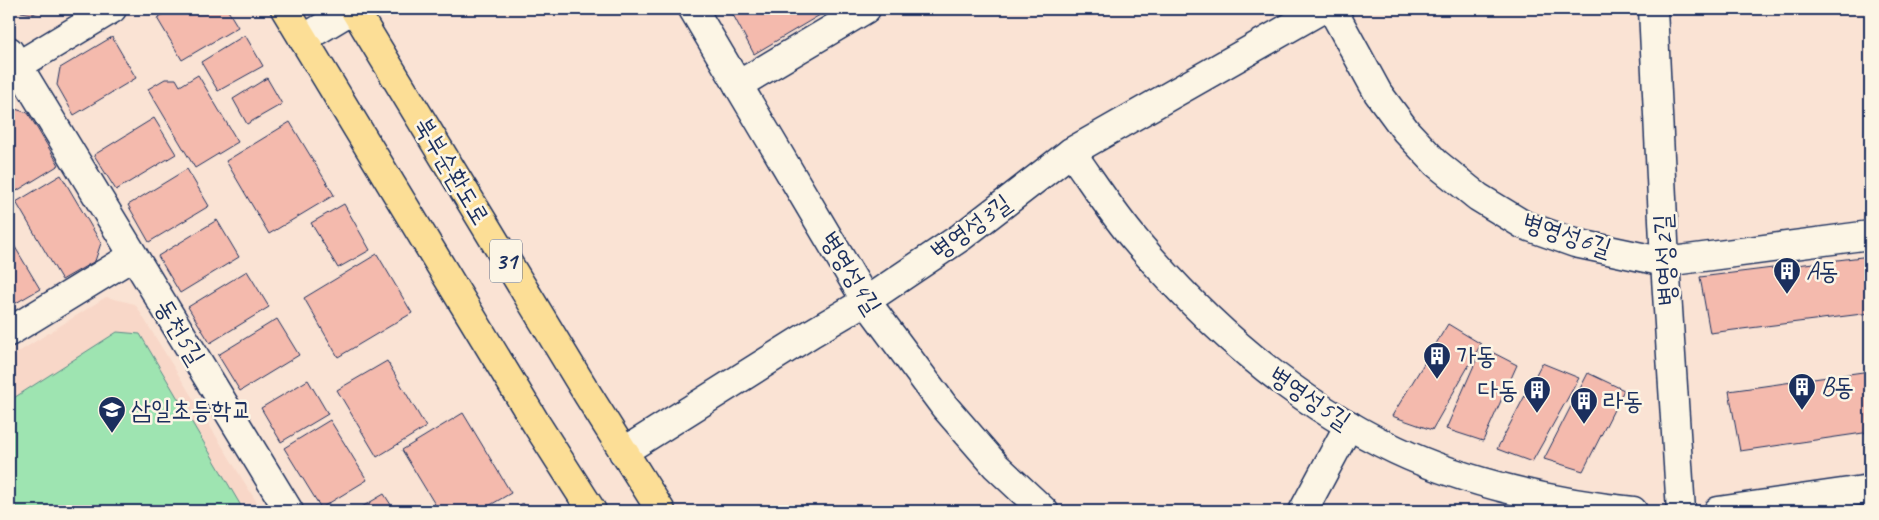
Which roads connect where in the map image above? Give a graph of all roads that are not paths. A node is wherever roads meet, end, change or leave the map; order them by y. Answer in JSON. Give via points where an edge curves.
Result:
{"nodes":[{"id":1,"x":112,"y":9,"type":"edge"},
{"id":2,"x":285,"y":9,"type":"edge"},
{"id":3,"x":354,"y":9,"type":"edge"},
{"id":4,"x":693,"y":9,"type":"edge"},
{"id":5,"x":866,"y":9,"type":"edge"},
{"id":6,"x":1322,"y":9,"type":"edge"},
{"id":7,"x":1332,"y":9,"type":"edge"},
{"id":8,"x":1654,"y":9,"type":"edge"},
{"id":9,"x":303,"y":39,"type":"junction"},
{"id":10,"x":12,"y":62,"type":"edge"},
{"id":11,"x":738,"y":85,"type":"junction"},
{"id":12,"x":1071,"y":152,"type":"junction"},
{"id":13,"x":1870,"y":235,"type":"edge"},
{"id":14,"x":134,"y":256,"type":"junction"},
{"id":15,"x":1665,"y":262,"type":"junction"},
{"id":16,"x":866,"y":301,"type":"junction"},
{"id":17,"x":9,"y":332,"type":"edge"},
{"id":18,"x":1349,"y":425,"type":"junction"},
{"id":19,"x":623,"y":452,"type":"junction"},
{"id":20,"x":1870,"y":488,"type":"edge"},
{"id":21,"x":289,"y":511,"type":"edge"},
{"id":22,"x":592,"y":511,"type":"edge"},
{"id":23,"x":661,"y":511,"type":"edge"},
{"id":24,"x":1044,"y":511,"type":"edge"},
{"id":25,"x":1303,"y":511,"type":"edge"},
{"id":26,"x":1633,"y":511,"type":"edge"},
{"id":27,"x":1681,"y":511,"type":"edge"},
{"id":28,"x":1718,"y":511,"type":"edge"}],
"edges":[{"from":1,"to":10,"type":"street"},
{"from":2,"to":9,"type":"main road","number":"31"},
{"from":3,"to":9,"type":"street"},
{"from":3,"to":19,"type":"main road","name":"북부순환도로","number":"31"},
{"from":4,"to":11,"type":"street","name":"병영성4길"},
{"from":5,"to":11,"type":"street"},
{"from":6,"to":12,"type":"street","name":"병영성3길"},
{"from":7,"to":15,"type":"street","name":"병영성6길","via":[[1378,93],[1406,131],[1436,163],[1478,197],[1524,225],[1575,243]]},
{"from":8,"to":15,"type":"street","name":"병영성2길"},
{"from":9,"to":22,"type":"main road","number":"31"},
{"from":10,"to":14,"type":"street","name":"동천5길"},
{"from":11,"to":16,"type":"street","name":"병영성4길"},
{"from":12,"to":16,"type":"street","name":"병영성3길","via":[[961,237]]},
{"from":12,"to":18,"type":"street","name":"병영성5길","via":[[1134,239],[1213,324],[1257,362]]},
{"from":13,"to":15,"type":"street","name":"병영성6길"},
{"from":14,"to":17,"type":"street"},
{"from":14,"to":21,"type":"street","name":"동천5길"},
{"from":15,"to":27,"type":"street","name":"병영성2길"},
{"from":16,"to":19,"type":"street","name":"병영성3길"},
{"from":16,"to":24,"type":"street","name":"병영성4길","via":[[944,406],[996,466]]},
{"from":18,"to":25,"type":"street"},
{"from":18,"to":26,"type":"street","name":"병영성5길","via":[[1396,450],[1456,473],[1523,492]]},
{"from":19,"to":23,"type":"main road","name":"북부순환도로","number":"31"},
{"from":20,"to":28,"type":"street"}]}
